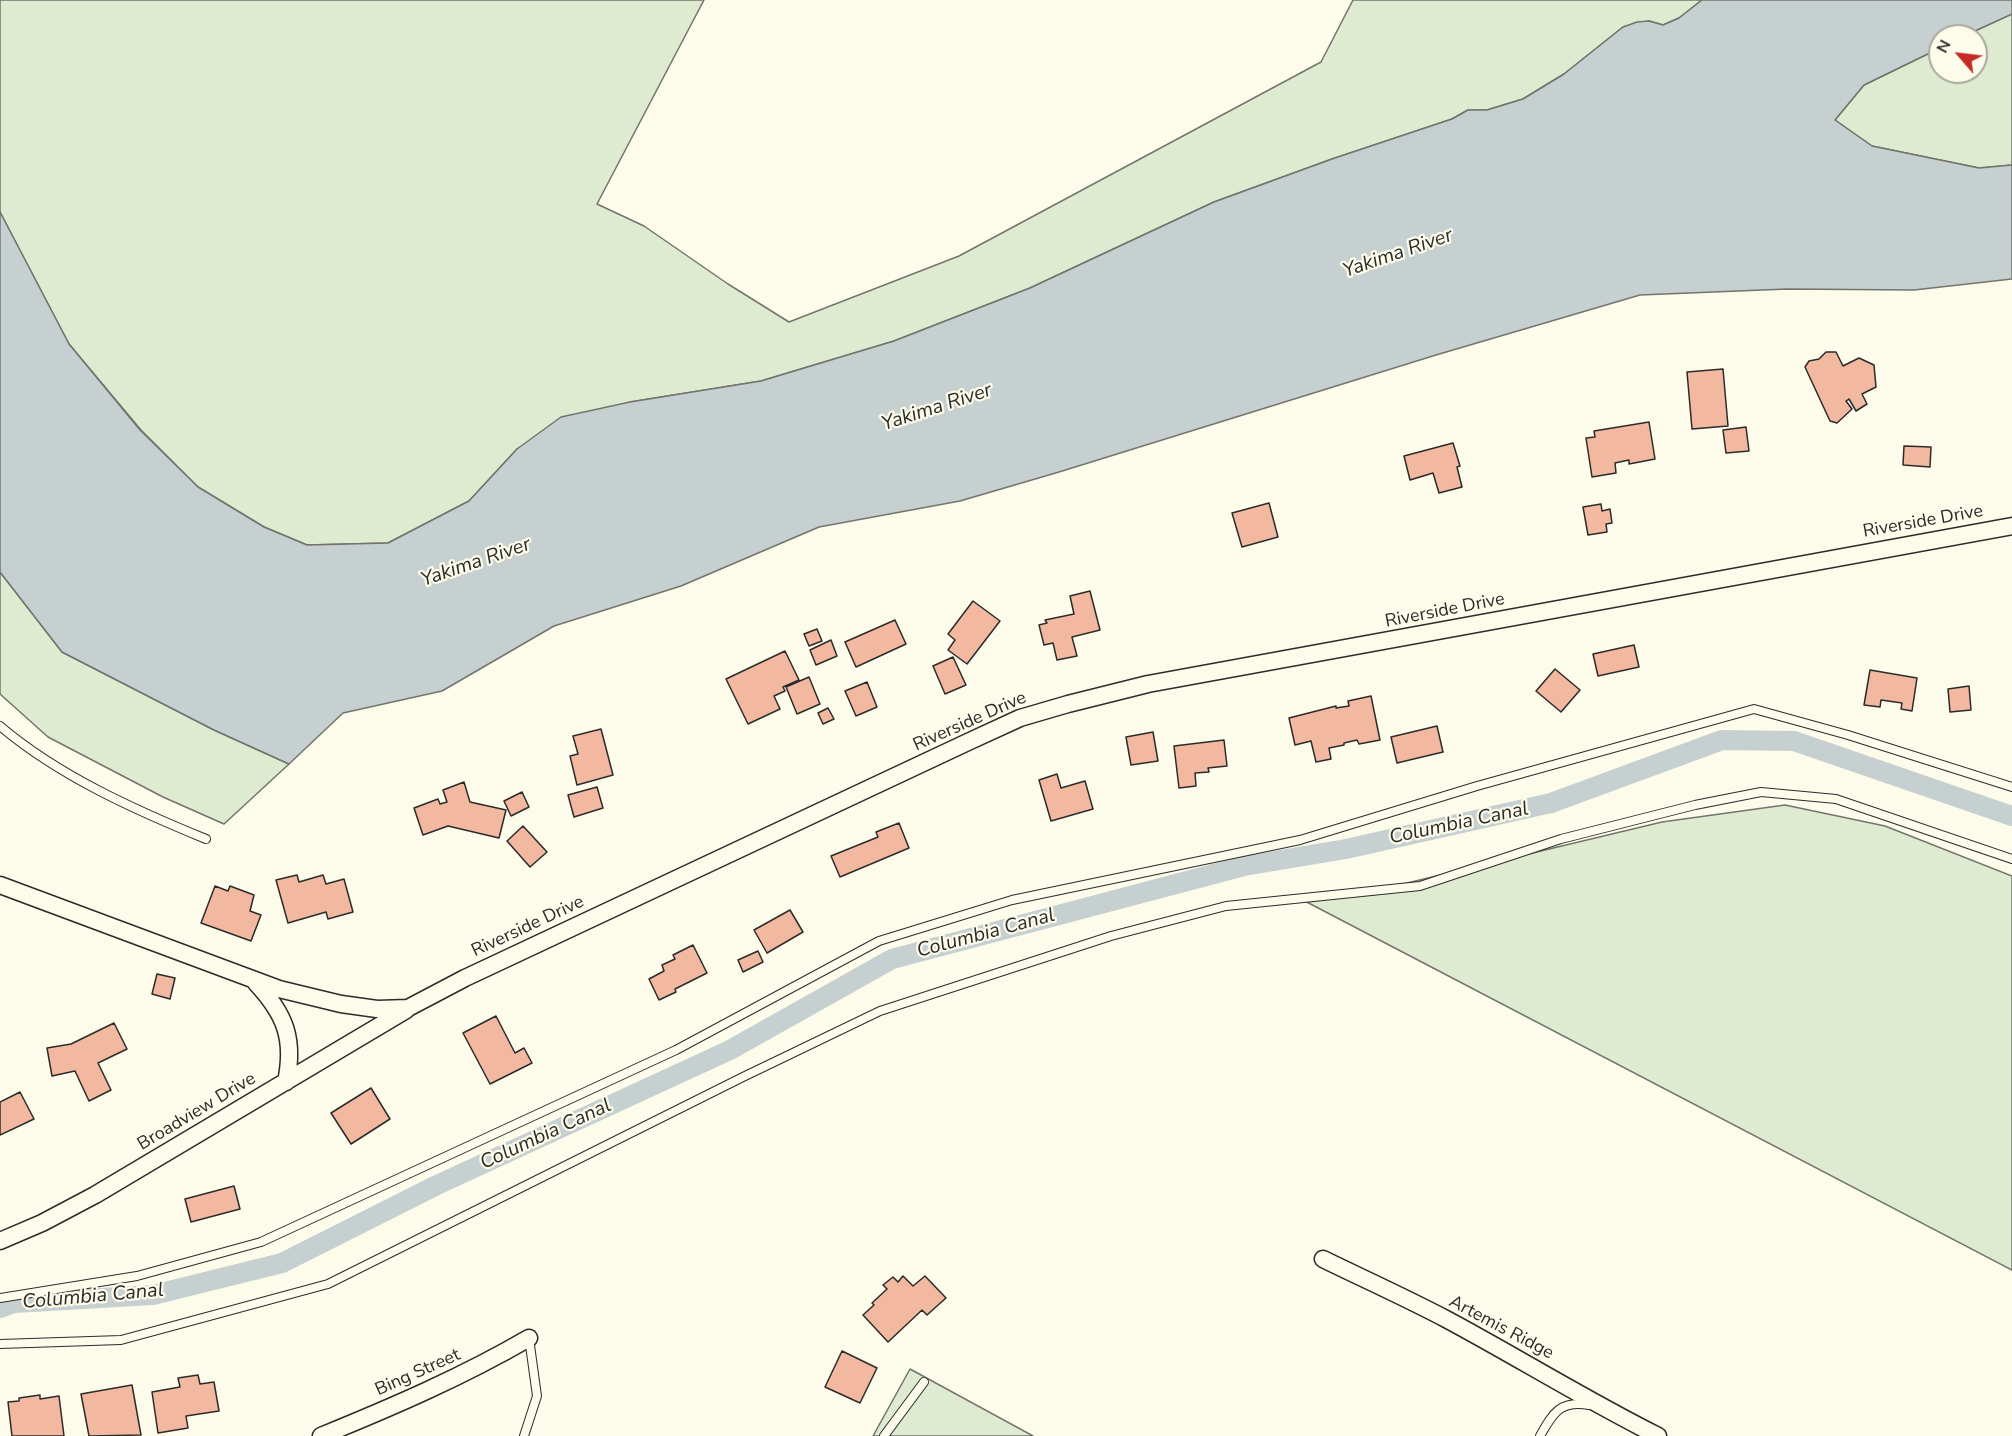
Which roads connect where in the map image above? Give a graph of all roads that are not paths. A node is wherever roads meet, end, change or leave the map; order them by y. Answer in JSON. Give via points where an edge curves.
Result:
{"nodes":[{"id":1,"x":2012,"y":526,"type":"edge"},
{"id":2,"x":0,"y":726,"type":"edge"},
{"id":3,"x":2012,"y":787,"type":"edge"},
{"id":4,"x":206,"y":839,"type":"dead end"},
{"id":5,"x":2012,"y":859,"type":"edge"},
{"id":6,"x":0,"y":885,"type":"edge"},
{"id":7,"x":254,"y":980,"type":"junction"},
{"id":8,"x":408,"y":1008,"type":"junction"},
{"id":9,"x":286,"y":1082,"type":"junction"},
{"id":10,"x":0,"y":1241,"type":"edge"},
{"id":11,"x":1323,"y":1259,"type":"dead end"},
{"id":12,"x":0,"y":1298,"type":"edge"},
{"id":13,"x":529,"y":1338,"type":"joint"},
{"id":14,"x":0,"y":1344,"type":"edge"},
{"id":15,"x":924,"y":1382,"type":"dead end"},
{"id":16,"x":1599,"y":1406,"type":"junction"},
{"id":17,"x":321,"y":1436,"type":"edge"},
{"id":18,"x":524,"y":1436,"type":"edge"},
{"id":19,"x":884,"y":1436,"type":"edge"},
{"id":20,"x":1540,"y":1436,"type":"edge"},
{"id":21,"x":1658,"y":1436,"type":"edge"}],
"edges":[{"from":1,"to":8,"type":"street","name":"Riverside Drive","via":[[1148,684],[1020,718]]},
{"from":2,"to":4,"type":"lane","via":[[76,778],[139,812]]},
{"from":3,"to":12,"type":"lane","via":[[1754,709],[1300,840],[1012,900],[879,941],[676,1050],[261,1242],[137,1276]]},
{"from":5,"to":14,"type":"lane","via":[[1836,799],[1761,792],[1561,839],[1420,886],[1226,906],[1111,936],[880,1011],[328,1284],[121,1340]]},
{"from":6,"to":7,"type":"street","name":"Riverside Drive"},
{"from":7,"to":8,"type":"street","name":"Riverside Drive","via":[[341,1004]]},
{"from":7,"to":9,"type":"street","via":[[269,996],[287,1032],[291,1053]]},
{"from":8,"to":9,"type":"street","name":"Broadview Drive"},
{"from":9,"to":10,"type":"street","name":"Broadview Drive","via":[[95,1195]]},
{"from":11,"to":16,"type":"street","name":"Artemis Ridge","via":[[1445,1319]]},
{"from":13,"to":17,"type":"street","name":"Bing Street","via":[[484,1364]]},
{"from":13,"to":18,"type":"lane","via":[[537,1396]]},
{"from":15,"to":19,"type":"lane"},
{"from":16,"to":20,"type":"lane","via":[[1566,1404],[1557,1410]]},
{"from":16,"to":21,"type":"street","name":"Artemis Ridge"}]}
